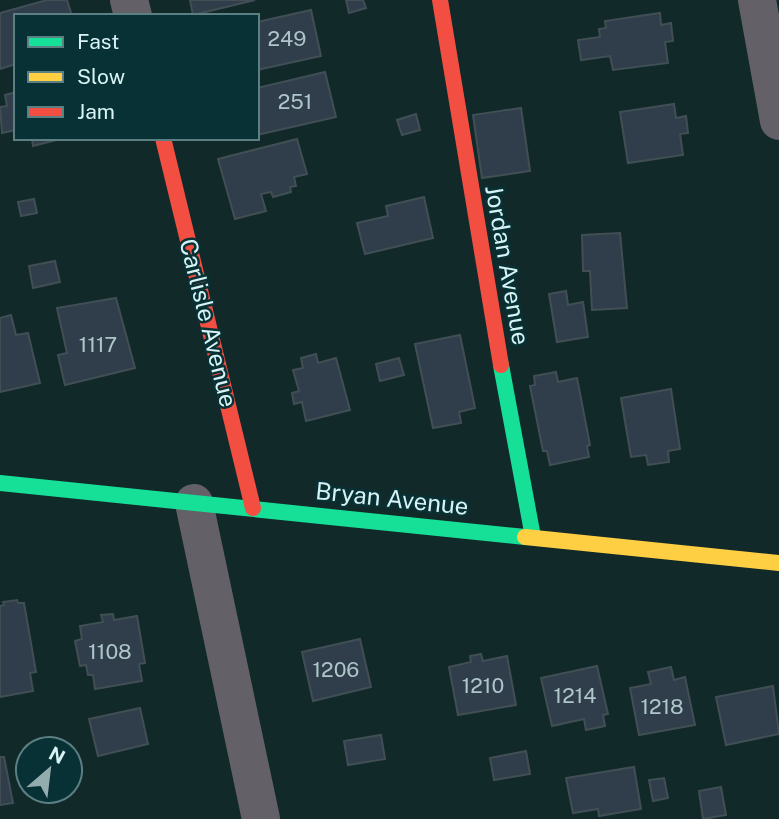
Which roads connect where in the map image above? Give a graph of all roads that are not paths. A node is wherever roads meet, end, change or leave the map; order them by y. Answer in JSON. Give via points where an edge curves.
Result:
{"nodes":[{"id":1,"x":440,"y":0,"type":"edge"},
{"id":2,"x":757,"y":0,"type":"edge"},
{"id":3,"x":779,"y":121,"type":"edge"},
{"id":4,"x":163,"y":140,"type":"edge"},
{"id":5,"x":0,"y":483,"type":"edge"},
{"id":6,"x":194,"y":503,"type":"junction"},
{"id":7,"x":253,"y":508,"type":"junction"},
{"id":8,"x":533,"y":537,"type":"junction"},
{"id":9,"x":779,"y":563,"type":"edge"},
{"id":10,"x":261,"y":819,"type":"edge"}],
"edges":[{"from":1,"to":8,"type":"street","name":"Jordan Avenue"},
{"from":2,"to":3,"type":"street"},
{"from":4,"to":7,"type":"street","name":"Carlisle Avenue"},
{"from":5,"to":6,"type":"street","name":"Bryan Avenue"},
{"from":6,"to":7,"type":"street","name":"Bryan Avenue"},
{"from":6,"to":10,"type":"street"},
{"from":7,"to":8,"type":"street","name":"Bryan Avenue"},
{"from":8,"to":9,"type":"street","name":"Bryan Avenue"}]}
